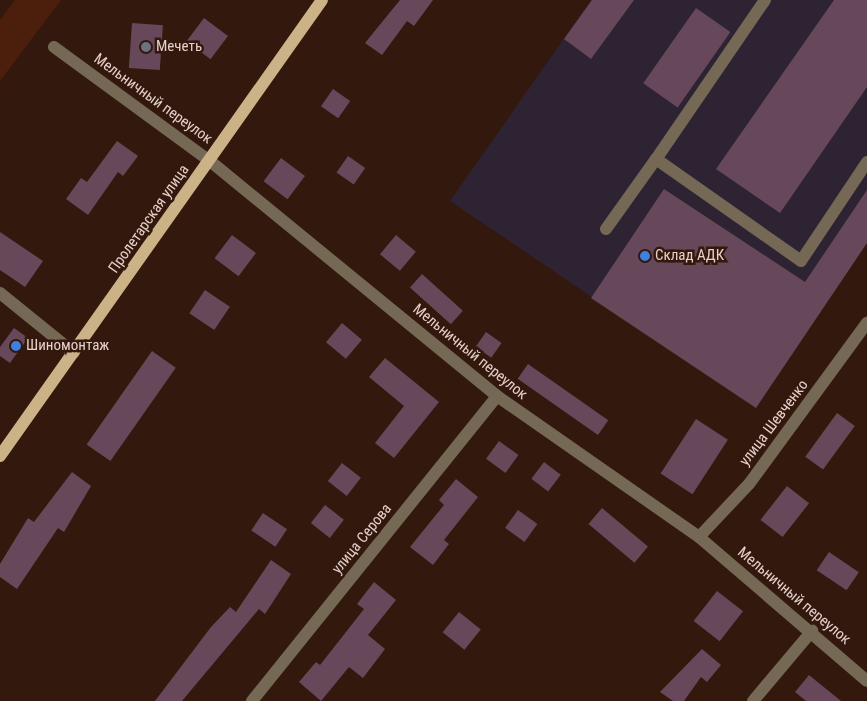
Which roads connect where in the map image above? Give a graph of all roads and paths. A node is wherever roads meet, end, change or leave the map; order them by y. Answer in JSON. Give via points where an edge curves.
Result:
{"nodes":[{"id":1,"x":322,"y":0,"type":"edge"},
{"id":2,"x":765,"y":0,"type":"edge"},
{"id":3,"x":54,"y":47,"type":"dead end"},
{"id":4,"x":656,"y":159,"type":"junction"},
{"id":5,"x":210,"y":161,"type":"junction"},
{"id":6,"x":867,"y":162,"type":"edge"},
{"id":7,"x":606,"y":229,"type":"dead end"},
{"id":8,"x":0,"y":293,"type":"edge"},
{"id":9,"x":867,"y":323,"type":"edge"},
{"id":10,"x":74,"y":354,"type":"junction"},
{"id":11,"x":497,"y":396,"type":"junction"},
{"id":12,"x":0,"y":456,"type":"edge"},
{"id":13,"x":699,"y":536,"type":"junction"},
{"id":14,"x":812,"y":631,"type":"junction"},
{"id":15,"x":867,"y":680,"type":"edge"},
{"id":16,"x":252,"y":701,"type":"edge"},
{"id":17,"x":753,"y":701,"type":"edge"}],
"edges":[{"from":1,"to":5,"type":"main road","name":"Пролетарская улица"},
{"from":2,"to":4,"type":"street"},
{"from":3,"to":5,"type":"street","name":"Мельничный переулок"},
{"from":4,"to":6,"type":"street","via":[[801,261]]},
{"from":4,"to":7,"type":"street"},
{"from":5,"to":10,"type":"main road","name":"Пролетарская улица"},
{"from":5,"to":11,"type":"street","name":"Мельничный переулок"},
{"from":8,"to":10,"type":"street"},
{"from":9,"to":13,"type":"street","name":"улица Шевченко","via":[[749,484]]},
{"from":10,"to":12,"type":"main road","name":"Пролетарская улица"},
{"from":11,"to":13,"type":"street","name":"Мельничный переулок"},
{"from":11,"to":16,"type":"street","name":"улица Серова"},
{"from":13,"to":14,"type":"street","name":"Мельничный переулок"},
{"from":14,"to":15,"type":"street","name":"Мельничный переулок"},
{"from":14,"to":17,"type":"street"}]}
